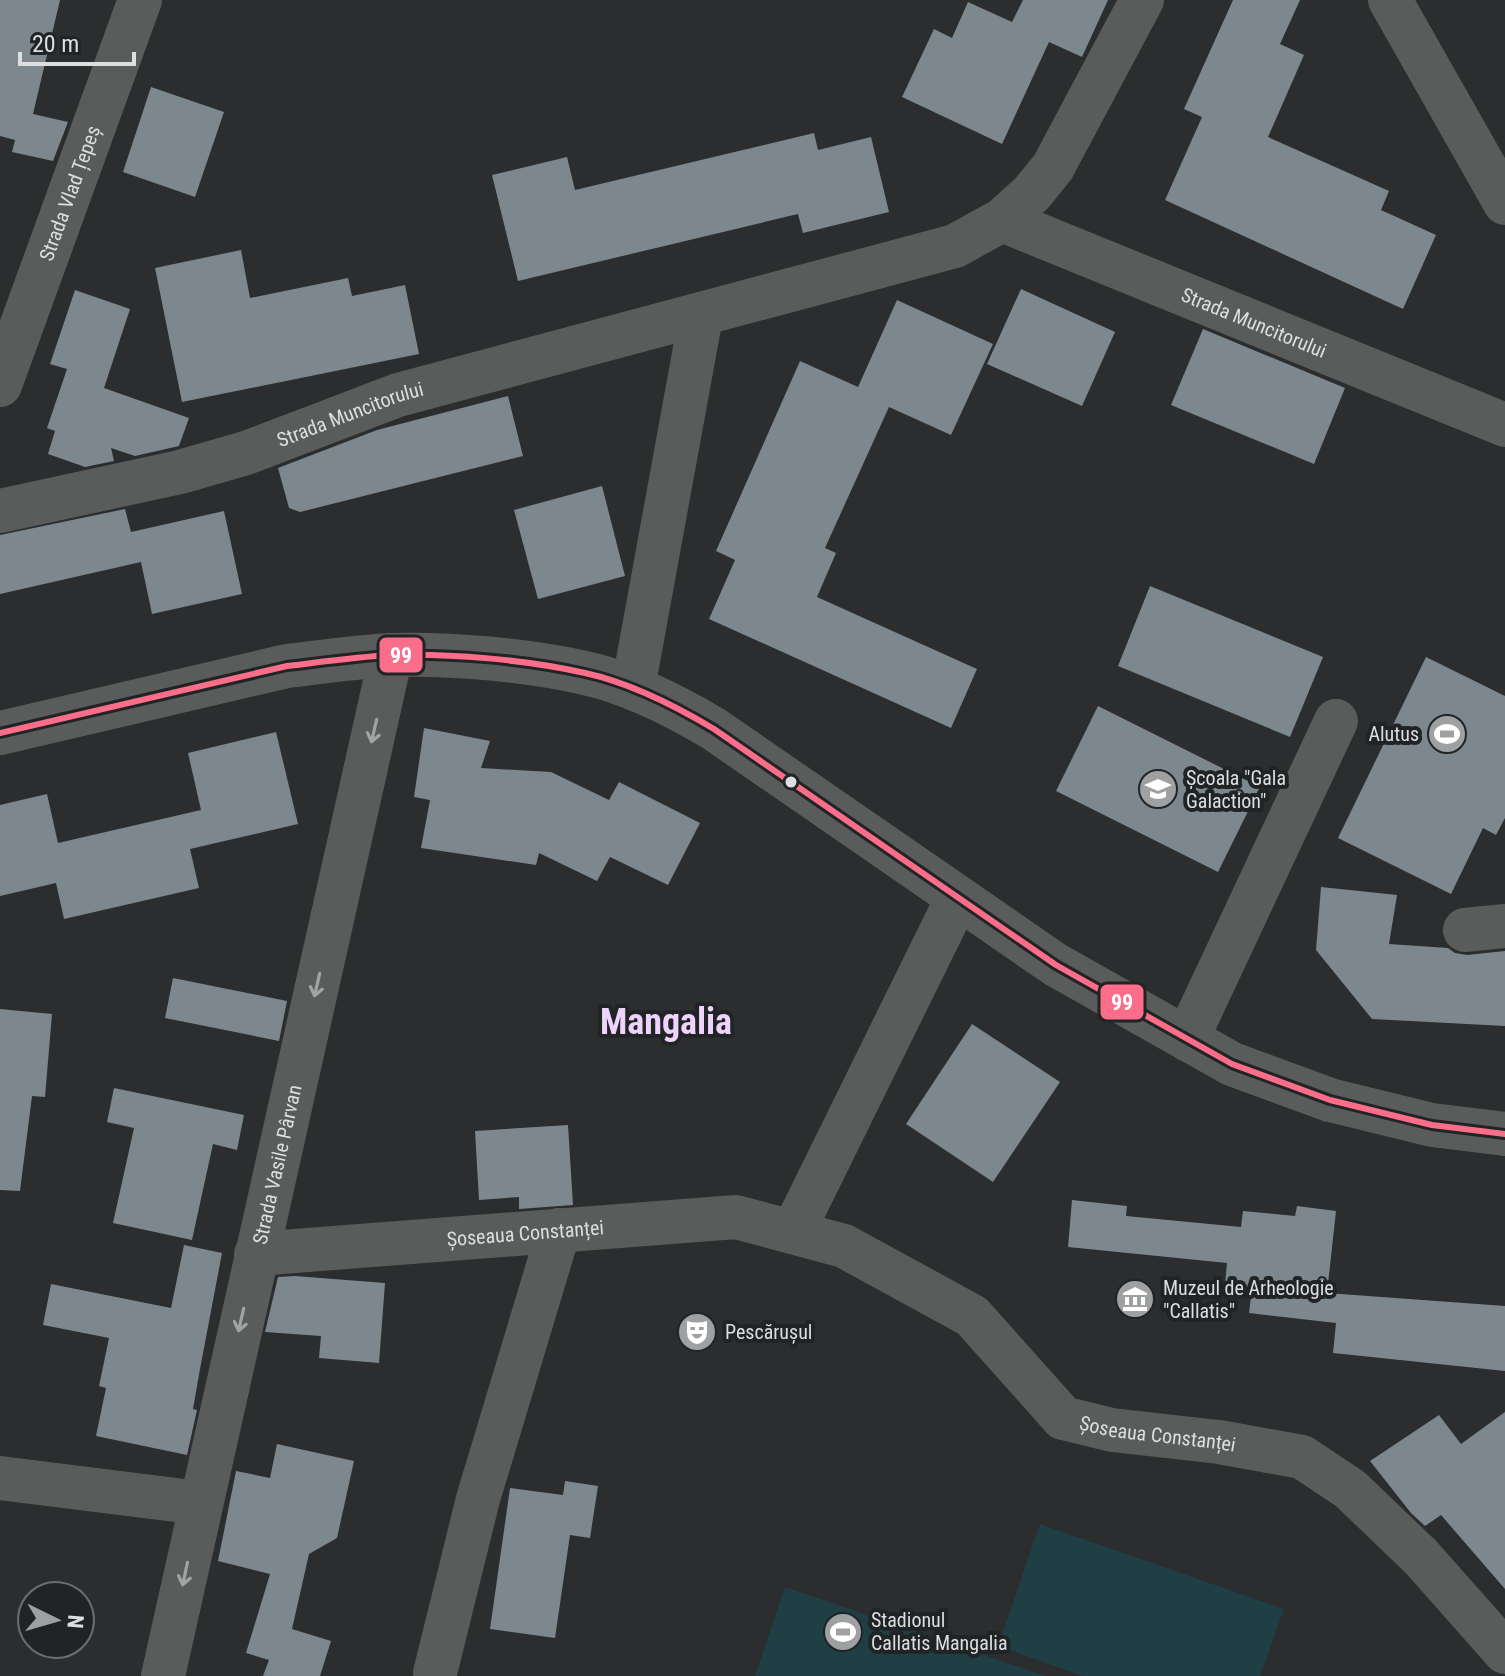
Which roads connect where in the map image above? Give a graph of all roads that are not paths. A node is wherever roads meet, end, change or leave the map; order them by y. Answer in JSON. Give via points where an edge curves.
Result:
{"nodes":[{"id":1,"x":140,"y":0,"type":"edge"},
{"id":2,"x":1142,"y":0,"type":"edge"},
{"id":3,"x":1390,"y":0,"type":"edge"},
{"id":4,"x":1505,"y":203,"type":"edge"},
{"id":5,"x":1002,"y":220,"type":"junction"},
{"id":6,"x":701,"y":316,"type":"junction"},
{"id":7,"x":0,"y":385,"type":"edge"},
{"id":8,"x":1505,"y":425,"type":"edge"},
{"id":9,"x":0,"y":511,"type":"edge"},
{"id":10,"x":391,"y":655,"type":"junction"},
{"id":11,"x":633,"y":688,"type":"junction"},
{"id":12,"x":1336,"y":721,"type":"dead end"},
{"id":13,"x":0,"y":733,"type":"edge"},
{"id":14,"x":957,"y":899,"type":"junction"},
{"id":15,"x":1187,"y":1039,"type":"junction"},
{"id":16,"x":1505,"y":1134,"type":"edge"},
{"id":17,"x":559,"y":1230,"type":"junction"},
{"id":18,"x":793,"y":1232,"type":"junction"},
{"id":19,"x":256,"y":1254,"type":"junction"},
{"id":20,"x":0,"y":1478,"type":"edge"},
{"id":21,"x":200,"y":1503,"type":"junction"},
{"id":22,"x":1505,"y":1652,"type":"edge"},
{"id":23,"x":435,"y":1673,"type":"dead end"},
{"id":24,"x":163,"y":1676,"type":"edge"}],
"edges":[{"from":1,"to":7,"type":"street","name":"Strada Vlad Țepeș"},
{"from":2,"to":5,"type":"street","name":"Strada Muncitorului","via":[[1053,167]]},
{"from":3,"to":4,"type":"street"},
{"from":5,"to":6,"type":"street","name":"Strada Muncitorului","via":[[955,246]]},
{"from":5,"to":8,"type":"street","name":"Strada Muncitorului"},
{"from":6,"to":9,"type":"street","name":"Strada Muncitorului","via":[[398,395],[246,453],[180,472]]},
{"from":6,"to":11,"type":"street"},
{"from":10,"to":11,"type":"street","via":[[501,661],[586,673]]},
{"from":10,"to":13,"type":"street","via":[[287,666]]},
{"from":10,"to":19,"type":"street","name":"Strada Vasile Pârvan","one_way":true},
{"from":11,"to":14,"type":"street","via":[[714,729]]},
{"from":12,"to":15,"type":"street"},
{"from":14,"to":15,"type":"street","via":[[1056,965]]},
{"from":14,"to":18,"type":"street"},
{"from":15,"to":16,"type":"street","via":[[1232,1064],[1330,1100],[1432,1125]]},
{"from":17,"to":18,"type":"street","name":"Șoseaua Constanței","via":[[736,1217]]},
{"from":17,"to":19,"type":"street","name":"Șoseaua Constanței"},
{"from":17,"to":23,"type":"street","via":[[478,1499]]},
{"from":18,"to":22,"type":"street","name":"Șoseaua Constanței","via":[[844,1246],[972,1316],[1063,1418],[1302,1457],[1360,1499],[1421,1557]]},
{"from":19,"to":21,"type":"street","name":"Strada Vasile Pârvan","one_way":true},
{"from":20,"to":21,"type":"street"},
{"from":21,"to":24,"type":"street","name":"Strada Vasile Pârvan","one_way":true}]}
